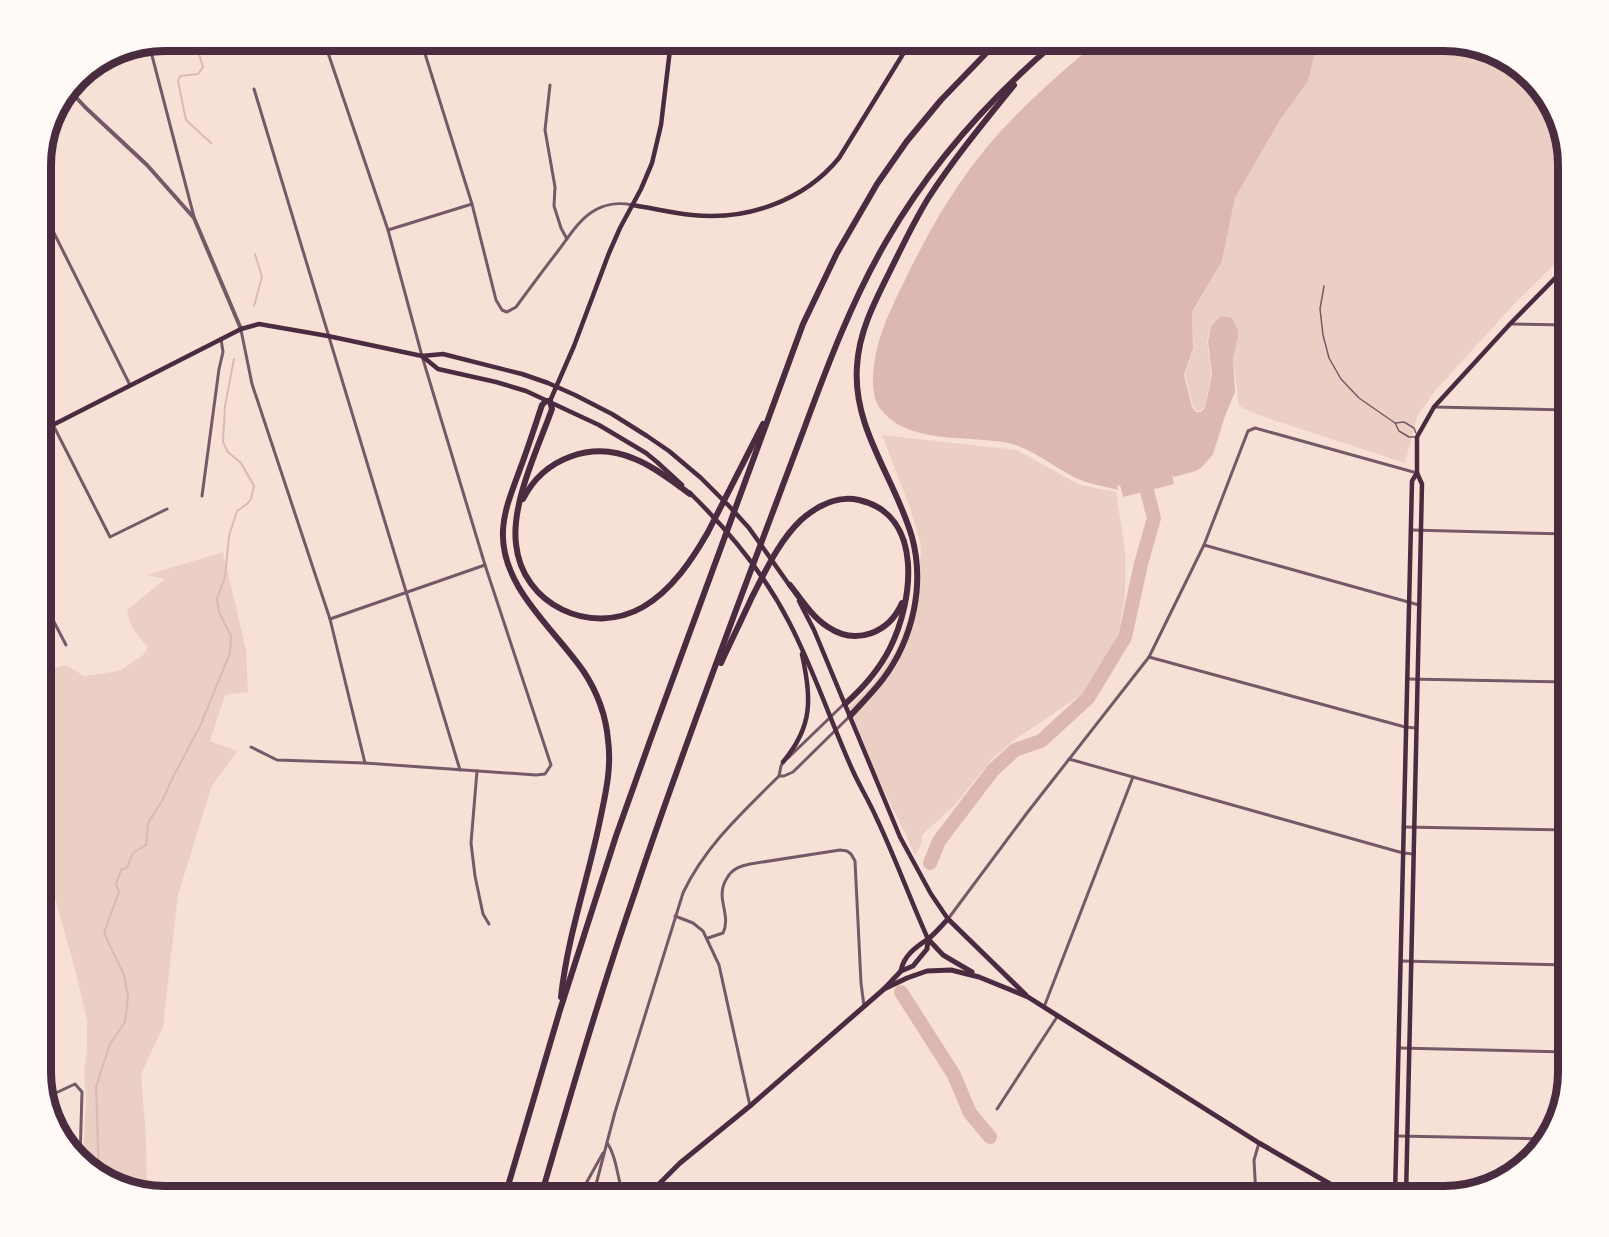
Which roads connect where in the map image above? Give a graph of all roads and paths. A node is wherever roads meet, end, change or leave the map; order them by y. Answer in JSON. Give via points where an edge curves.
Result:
{"nodes":[{"id":1,"x":328,"y":51,"type":"edge"},
{"id":2,"x":424,"y":51,"type":"edge"},
{"id":3,"x":670,"y":51,"type":"edge"},
{"id":4,"x":904,"y":51,"type":"edge"},
{"id":5,"x":987,"y":51,"type":"edge"},
{"id":6,"x":1045,"y":51,"type":"edge"},
{"id":7,"x":150,"y":52,"type":"edge"},
{"id":8,"x":1030,"y":64,"type":"junction"},
{"id":9,"x":550,"y":85,"type":"dead end"},
{"id":10,"x":254,"y":89,"type":"dead end"},
{"id":11,"x":74,"y":95,"type":"edge"},
{"id":12,"x":472,"y":204,"type":"junction"},
{"id":13,"x":632,"y":205,"type":"junction"},
{"id":14,"x":194,"y":218,"type":"junction"},
{"id":15,"x":51,"y":227,"type":"edge"},
{"id":16,"x":388,"y":230,"type":"junction"},
{"id":17,"x":567,"y":239,"type":"junction"},
{"id":18,"x":1558,"y":276,"type":"edge"},
{"id":19,"x":1324,"y":286,"type":"dead end"},
{"id":20,"x":1510,"y":324,"type":"junction"},
{"id":21,"x":1558,"y":325,"type":"edge"},
{"id":22,"x":241,"y":329,"type":"junction"},
{"id":23,"x":328,"y":336,"type":"junction"},
{"id":24,"x":222,"y":339,"type":"junction"},
{"id":25,"x":422,"y":356,"type":"junction"},
{"id":26,"x":130,"y":385,"type":"junction"},
{"id":27,"x":557,"y":387,"type":"junction"},
{"id":28,"x":550,"y":401,"type":"junction"},
{"id":29,"x":774,"y":401,"type":"junction"},
{"id":30,"x":1434,"y":407,"type":"junction"},
{"id":31,"x":1558,"y":410,"type":"edge"},
{"id":32,"x":51,"y":420,"type":"edge"},
{"id":33,"x":1395,"y":423,"type":"junction"},
{"id":34,"x":53,"y":424,"type":"junction"},
{"id":35,"x":1417,"y":437,"type":"junction"},
{"id":36,"x":1417,"y":473,"type":"junction"},
{"id":37,"x":690,"y":494,"type":"junction"},
{"id":38,"x":202,"y":496,"type":"dead end"},
{"id":39,"x":167,"y":509,"type":"dead end"},
{"id":40,"x":515,"y":525,"type":"junction"},
{"id":41,"x":1411,"y":530,"type":"junction"},
{"id":42,"x":1421,"y":530,"type":"junction"},
{"id":43,"x":1558,"y":534,"type":"edge"},
{"id":44,"x":1204,"y":545,"type":"junction"},
{"id":45,"x":485,"y":565,"type":"junction"},
{"id":46,"x":908,"y":582,"type":"junction"},
{"id":47,"x":789,"y":585,"type":"junction"},
{"id":48,"x":405,"y":592,"type":"junction"},
{"id":49,"x":1410,"y":603,"type":"junction"},
{"id":50,"x":1419,"y":605,"type":"junction"},
{"id":51,"x":51,"y":616,"type":"edge"},
{"id":52,"x":330,"y":619,"type":"junction"},
{"id":53,"x":66,"y":645,"type":"dead end"},
{"id":54,"x":801,"y":646,"type":"junction"},
{"id":55,"x":1149,"y":657,"type":"junction"},
{"id":56,"x":1408,"y":679,"type":"junction"},
{"id":57,"x":1417,"y":679,"type":"junction"},
{"id":58,"x":1558,"y":682,"type":"edge"},
{"id":59,"x":704,"y":698,"type":"junction"},
{"id":60,"x":844,"y":704,"type":"junction"},
{"id":61,"x":830,"y":716,"type":"junction"},
{"id":62,"x":850,"y":716,"type":"junction"},
{"id":63,"x":1406,"y":727,"type":"junction"},
{"id":64,"x":1416,"y":728,"type":"junction"},
{"id":65,"x":836,"y":730,"type":"junction"},
{"id":66,"x":251,"y":747,"type":"dead end"},
{"id":67,"x":1069,"y":759,"type":"junction"},
{"id":68,"x":783,"y":762,"type":"junction"},
{"id":69,"x":365,"y":763,"type":"junction"},
{"id":70,"x":460,"y":770,"type":"junction"},
{"id":71,"x":477,"y":771,"type":"junction"},
{"id":72,"x":779,"y":776,"type":"junction"},
{"id":73,"x":1133,"y":777,"type":"junction"},
{"id":74,"x":1404,"y":827,"type":"junction"},
{"id":75,"x":1413,"y":827,"type":"junction"},
{"id":76,"x":1558,"y":830,"type":"edge"},
{"id":77,"x":1403,"y":853,"type":"junction"},
{"id":78,"x":1414,"y":854,"type":"junction"},
{"id":79,"x":675,"y":916,"type":"junction"},
{"id":80,"x":948,"y":919,"type":"junction"},
{"id":81,"x":489,"y":924,"type":"dead end"},
{"id":82,"x":708,"y":938,"type":"junction"},
{"id":83,"x":928,"y":939,"type":"junction"},
{"id":84,"x":1401,"y":961,"type":"junction"},
{"id":85,"x":1411,"y":961,"type":"junction"},
{"id":86,"x":1558,"y":965,"type":"edge"},
{"id":87,"x":902,"y":971,"type":"junction"},
{"id":88,"x":979,"y":977,"type":"junction"},
{"id":89,"x":884,"y":989,"type":"junction"},
{"id":90,"x":1028,"y":998,"type":"junction"},
{"id":91,"x":864,"y":1006,"type":"junction"},
{"id":92,"x":1044,"y":1007,"type":"junction"},
{"id":93,"x":560,"y":1010,"type":"junction"},
{"id":94,"x":1058,"y":1016,"type":"junction"},
{"id":95,"x":1399,"y":1048,"type":"junction"},
{"id":96,"x":1408,"y":1048,"type":"junction"},
{"id":97,"x":1558,"y":1052,"type":"edge"},
{"id":98,"x":53,"y":1094,"type":"edge"},
{"id":99,"x":750,"y":1106,"type":"junction"},
{"id":100,"x":997,"y":1109,"type":"dead end"},
{"id":101,"x":1397,"y":1136,"type":"junction"},
{"id":102,"x":1408,"y":1137,"type":"junction"},
{"id":103,"x":1537,"y":1139,"type":"edge"},
{"id":104,"x":607,"y":1143,"type":"junction"},
{"id":105,"x":1259,"y":1143,"type":"junction"},
{"id":106,"x":80,"y":1149,"type":"edge"},
{"id":107,"x":508,"y":1186,"type":"edge"},
{"id":108,"x":544,"y":1186,"type":"edge"},
{"id":109,"x":585,"y":1186,"type":"edge"},
{"id":110,"x":596,"y":1186,"type":"edge"},
{"id":111,"x":620,"y":1186,"type":"edge"},
{"id":112,"x":658,"y":1186,"type":"edge"},
{"id":113,"x":1255,"y":1186,"type":"edge"},
{"id":114,"x":1332,"y":1186,"type":"edge"},
{"id":115,"x":1395,"y":1186,"type":"edge"},
{"id":116,"x":1406,"y":1186,"type":"edge"}],
"edges":[{"from":1,"to":16,"type":"street"},
{"from":2,"to":12,"type":"street"},
{"from":3,"to":13,"type":"main road","via":[[660,136],[648,174]]},
{"from":4,"to":13,"type":"main road","via":[[839,158],[805,189],[771,206],[733,215],[693,215]]},
{"from":5,"to":29,"type":"highway","via":[[929,114],[863,207],[813,300]]},
{"from":6,"to":8,"type":"highway"},
{"from":7,"to":14,"type":"street"},
{"from":8,"to":59,"type":"highway","via":[[952,145],[918,190],[874,262],[838,338]]},
{"from":8,"to":62,"type":"highway","via":[[928,198],[876,297],[863,331],[856,368],[859,405],[910,530],[917,583],[910,625],[900,652],[884,678]]},
{"from":9,"to":17,"type":"street","via":[[545,130],[555,187],[554,206]]},
{"from":10,"to":23,"type":"street"},
{"from":11,"to":14,"type":"street","via":[[147,165]]},
{"from":12,"to":16,"type":"street"},
{"from":12,"to":17,"type":"street","via":[[496,300],[504,311],[516,307]]},
{"from":13,"to":17,"type":"street","via":[[595,210]]},
{"from":13,"to":27,"type":"main road"},
{"from":14,"to":22,"type":"street"},
{"from":15,"to":26,"type":"street"},
{"from":16,"to":25,"type":"street"},
{"from":18,"to":20,"type":"main road"},
{"from":19,"to":33,"type":"lane","via":[[1320,309],[1329,358],[1359,398]]},
{"from":20,"to":21,"type":"street"},
{"from":20,"to":30,"type":"main road"},
{"from":22,"to":23,"type":"main road","via":[[259,324]]},
{"from":22,"to":24,"type":"main road"},
{"from":22,"to":52,"type":"street","via":[[252,384]]},
{"from":23,"to":25,"type":"main road"},
{"from":23,"to":48,"type":"street"},
{"from":24,"to":26,"type":"main road"},
{"from":24,"to":38,"type":"street"},
{"from":25,"to":27,"type":"main road","via":[[443,354],[463,358]]},
{"from":25,"to":28,"type":"main road","via":[[438,369],[496,382]]},
{"from":25,"to":45,"type":"street"},
{"from":26,"to":34,"type":"main road"},
{"from":27,"to":28,"type":"main road"},
{"from":27,"to":47,"type":"main road","via":[[636,428],[708,485],[749,528]]},
{"from":28,"to":37,"type":"main road","via":[[634,445]]},
{"from":28,"to":40,"type":"highway","via":[[552,409]]},
{"from":28,"to":93,"type":"highway","via":[[542,405],[508,503],[503,547],[519,589],[592,686],[606,725],[609,758],[600,822],[566,960]]},
{"from":29,"to":40,"type":"highway","via":[[699,548],[670,585],[633,612],[614,618],[589,618],[552,605],[523,570],[516,551]]},
{"from":29,"to":93,"type":"highway","via":[[624,812]]},
{"from":30,"to":31,"type":"street"},
{"from":30,"to":35,"type":"main road"},
{"from":32,"to":34,"type":"street"},
{"from":33,"to":35,"type":"lane","via":[[1399,432]]},
{"from":33,"to":35,"type":"lane","via":[[1404,422],[1414,428]]},
{"from":34,"to":39,"type":"street","via":[[110,537]]},
{"from":35,"to":36,"type":"main road"},
{"from":36,"to":41,"type":"main road","via":[[1412,481]]},
{"from":36,"to":42,"type":"main road","via":[[1422,483]]},
{"from":36,"to":44,"type":"street","via":[[1256,428],[1248,431]]},
{"from":37,"to":40,"type":"highway","via":[[633,458],[608,451],[587,452],[557,462],[536,479],[522,500]]},
{"from":37,"to":54,"type":"main road","via":[[758,571]]},
{"from":41,"to":42,"type":"street"},
{"from":41,"to":49,"type":"main road"},
{"from":42,"to":43,"type":"street"},
{"from":42,"to":50,"type":"main road"},
{"from":44,"to":49,"type":"street"},
{"from":44,"to":55,"type":"street"},
{"from":45,"to":48,"type":"street"},
{"from":45,"to":71,"type":"street","via":[[551,765],[544,774],[536,775]]},
{"from":46,"to":47,"type":"highway","via":[[894,618],[879,631],[858,636],[827,627]]},
{"from":46,"to":59,"type":"highway","via":[[904,542],[894,522],[883,512],[849,499],[818,507],[793,529],[772,559]]},
{"from":46,"to":60,"type":"highway","via":[[890,647],[876,672]]},
{"from":47,"to":60,"type":"main road","via":[[814,630]]},
{"from":48,"to":52,"type":"street"},
{"from":48,"to":70,"type":"street"},
{"from":49,"to":50,"type":"street"},
{"from":49,"to":56,"type":"main road"},
{"from":50,"to":57,"type":"main road"},
{"from":51,"to":53,"type":"street"},
{"from":52,"to":69,"type":"street"},
{"from":54,"to":61,"type":"main road"},
{"from":54,"to":68,"type":"main road","via":[[808,711],[800,736]]},
{"from":55,"to":63,"type":"street"},
{"from":55,"to":67,"type":"street"},
{"from":56,"to":57,"type":"street"},
{"from":56,"to":63,"type":"main road"},
{"from":57,"to":58,"type":"street"},
{"from":57,"to":64,"type":"main road"},
{"from":59,"to":108,"type":"highway","via":[[620,935]]},
{"from":60,"to":61,"type":"street"},
{"from":60,"to":62,"type":"main road"},
{"from":61,"to":65,"type":"main road"},
{"from":61,"to":68,"type":"street"},
{"from":62,"to":65,"type":"street"},
{"from":62,"to":80,"type":"main road","via":[[900,837]]},
{"from":63,"to":64,"type":"street"},
{"from":63,"to":74,"type":"main road"},
{"from":64,"to":75,"type":"main road"},
{"from":65,"to":72,"type":"street","via":[[793,772]]},
{"from":65,"to":83,"type":"main road"},
{"from":66,"to":69,"type":"street","via":[[277,760]]},
{"from":67,"to":73,"type":"street"},
{"from":67,"to":80,"type":"street"},
{"from":68,"to":72,"type":"street"},
{"from":69,"to":70,"type":"street"},
{"from":70,"to":71,"type":"street"},
{"from":71,"to":81,"type":"street","via":[[471,843],[483,914]]},
{"from":72,"to":79,"type":"street","via":[[702,859]]},
{"from":73,"to":77,"type":"street"},
{"from":73,"to":92,"type":"street"},
{"from":74,"to":75,"type":"street"},
{"from":74,"to":77,"type":"main road"},
{"from":75,"to":76,"type":"street"},
{"from":75,"to":78,"type":"main road"},
{"from":77,"to":78,"type":"street"},
{"from":77,"to":84,"type":"main road"},
{"from":78,"to":85,"type":"main road"},
{"from":79,"to":82,"type":"street","via":[[696,925]]},
{"from":79,"to":104,"type":"street"},
{"from":80,"to":83,"type":"main road"},
{"from":80,"to":90,"type":"main road"},
{"from":82,"to":91,"type":"street","via":[[723,933],[726,926],[721,891],[737,867],[847,851],[855,865]]},
{"from":82,"to":99,"type":"street","via":[[719,965]]},
{"from":83,"to":87,"type":"main road","via":[[911,952]]},
{"from":83,"to":87,"type":"main road","via":[[926,952]]},
{"from":83,"to":88,"type":"main road","via":[[943,955]]},
{"from":84,"to":85,"type":"street"},
{"from":84,"to":95,"type":"main road"},
{"from":85,"to":86,"type":"street"},
{"from":85,"to":96,"type":"main road"},
{"from":87,"to":89,"type":"main road"},
{"from":88,"to":89,"type":"main road","via":[[961,971],[936,970]]},
{"from":88,"to":90,"type":"main road"},
{"from":89,"to":91,"type":"main road"},
{"from":90,"to":92,"type":"main road"},
{"from":91,"to":99,"type":"main road"},
{"from":92,"to":94,"type":"main road"},
{"from":93,"to":107,"type":"highway"},
{"from":94,"to":100,"type":"street"},
{"from":94,"to":105,"type":"main road"},
{"from":95,"to":96,"type":"street"},
{"from":95,"to":101,"type":"main road"},
{"from":96,"to":97,"type":"street"},
{"from":96,"to":102,"type":"main road"},
{"from":98,"to":106,"type":"street","via":[[75,1084],[82,1092]]},
{"from":99,"to":112,"type":"main road"},
{"from":101,"to":102,"type":"street"},
{"from":101,"to":115,"type":"main road"},
{"from":102,"to":103,"type":"street"},
{"from":102,"to":116,"type":"main road"},
{"from":104,"to":109,"type":"street"},
{"from":104,"to":110,"type":"street"},
{"from":104,"to":111,"type":"street"},
{"from":105,"to":113,"type":"street","via":[[1254,1160]]},
{"from":105,"to":114,"type":"main road"}]}
